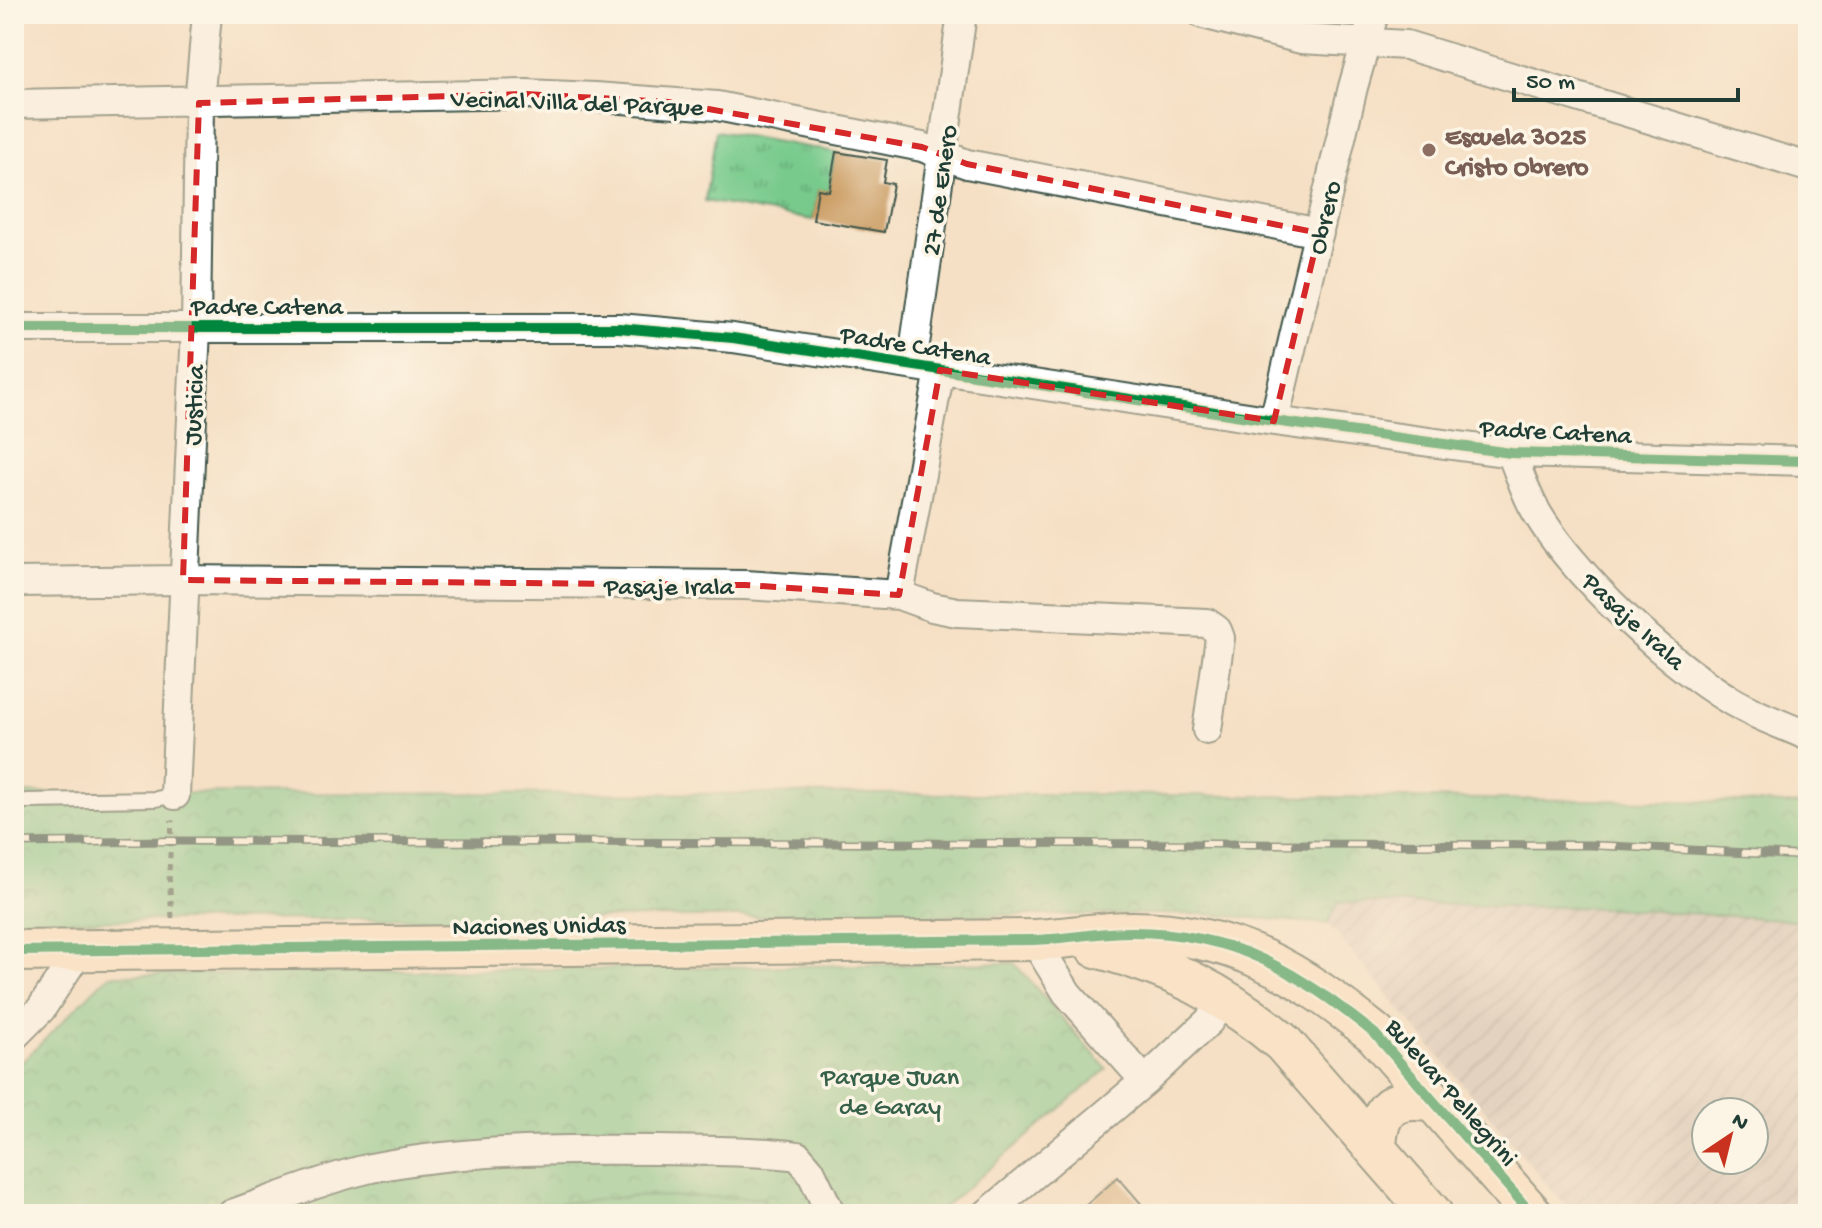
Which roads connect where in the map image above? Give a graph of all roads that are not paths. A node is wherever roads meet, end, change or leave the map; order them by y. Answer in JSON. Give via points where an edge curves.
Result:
{"nodes":[{"id":1,"x":207,"y":14,"type":"edge"},
{"id":2,"x":962,"y":14,"type":"edge"},
{"id":3,"x":1203,"y":14,"type":"edge"},
{"id":4,"x":1374,"y":14,"type":"edge"},
{"id":5,"x":1366,"y":42,"type":"junction"},
{"id":6,"x":199,"y":103,"type":"junction"},
{"id":7,"x":14,"y":104,"type":"edge"},
{"id":8,"x":943,"y":155,"type":"junction"},
{"id":9,"x":1808,"y":167,"type":"edge"},
{"id":10,"x":1319,"y":233,"type":"junction"},
{"id":11,"x":14,"y":328,"type":"edge"},
{"id":12,"x":196,"y":328,"type":"junction"},
{"id":13,"x":912,"y":365,"type":"junction"},
{"id":14,"x":940,"y":370,"type":"junction"},
{"id":15,"x":1274,"y":421,"type":"junction"},
{"id":16,"x":1511,"y":453,"type":"junction"},
{"id":17,"x":1808,"y":461,"type":"edge"},
{"id":18,"x":183,"y":580,"type":"junction"},
{"id":19,"x":14,"y":582,"type":"edge"},
{"id":20,"x":899,"y":595,"type":"junction"},
{"id":21,"x":1207,"y":730,"type":"dead end"},
{"id":22,"x":1808,"y":736,"type":"edge"},
{"id":23,"x":175,"y":795,"type":"joint"},
{"id":24,"x":26,"y":801,"type":"dead end"},
{"id":25,"x":1050,"y":939,"type":"junction"},
{"id":26,"x":80,"y":949,"type":"junction"},
{"id":27,"x":14,"y":951,"type":"edge"},
{"id":28,"x":1224,"y":999,"type":"junction"},
{"id":29,"x":14,"y":1036,"type":"edge"},
{"id":30,"x":1145,"y":1081,"type":"junction"},
{"id":31,"x":1435,"y":1102,"type":"junction"},
{"id":32,"x":1376,"y":1148,"type":"junction"},
{"id":33,"x":232,"y":1214,"type":"edge"},
{"id":34,"x":831,"y":1214,"type":"edge"},
{"id":35,"x":987,"y":1214,"type":"edge"},
{"id":36,"x":1432,"y":1214,"type":"edge"},
{"id":37,"x":1532,"y":1214,"type":"edge"}],
"edges":[{"from":1,"to":6,"type":"street","name":"Justicia"},
{"from":2,"to":8,"type":"street","name":"27 de Enero"},
{"from":3,"to":5,"type":"street","via":[[1301,39]]},
{"from":4,"to":5,"type":"street","name":"Obrero"},
{"from":5,"to":9,"type":"street","via":[[1406,45]]},
{"from":5,"to":10,"type":"street","name":"Obrero"},
{"from":6,"to":7,"type":"street","name":"Vecinal Villa del Parque"},
{"from":6,"to":8,"type":"street","name":"Vecinal Villa del Parque","via":[[526,94],[595,97],[717,106]]},
{"from":6,"to":12,"type":"street","name":"Justicia"},
{"from":8,"to":10,"type":"street","name":"Vecinal Villa del Parque"},
{"from":8,"to":13,"type":"street","name":"27 de Enero"},
{"from":10,"to":15,"type":"street","name":"Obrero"},
{"from":11,"to":12,"type":"street","name":"Padre Catena"},
{"from":12,"to":13,"type":"street","name":"Padre Catena","via":[[619,328],[733,338]]},
{"from":12,"to":18,"type":"street","name":"Justicia"},
{"from":13,"to":14,"type":"street","name":"Padre Catena"},
{"from":14,"to":15,"type":"street","name":"Padre Catena"},
{"from":14,"to":20,"type":"street"},
{"from":15,"to":16,"type":"street","name":"Padre Catena"},
{"from":16,"to":17,"type":"street","name":"Padre Catena"},
{"from":16,"to":22,"type":"street","name":"Pasaje Irala","via":[[1552,535],[1622,614],[1705,684]]},
{"from":18,"to":19,"type":"street","name":"Pasaje Irala"},
{"from":18,"to":20,"type":"street","name":"Pasaje Irala","via":[[745,585]]},
{"from":18,"to":23,"type":"street","name":"Justicia"},
{"from":20,"to":21,"type":"street","name":"Pasaje Irala","via":[[957,612],[1207,623],[1220,638]]},
{"from":23,"to":24,"type":"lane"},
{"from":25,"to":26,"type":"street","name":"Naciones Unidas"},
{"from":25,"to":28,"type":"street","via":[[1156,964]]},
{"from":25,"to":30,"type":"street","via":[[1067,993]]},
{"from":25,"to":31,"type":"street","name":"Bulevar Pellegrini","via":[[1131,932],[1179,936],[1253,953],[1315,987],[1375,1034]]},
{"from":26,"to":27,"type":"street","name":"Naciones Unidas"},
{"from":26,"to":29,"type":"street","via":[[41,1009]]},
{"from":28,"to":30,"type":"street","via":[[1209,1021]]},
{"from":28,"to":32,"type":"street","via":[[1283,1043]]},
{"from":30,"to":35,"type":"street"},
{"from":31,"to":32,"type":"street","via":[[1413,1098],[1389,1107],[1377,1129]]},
{"from":31,"to":37,"type":"street","name":"Bulevar Pellegrini"},
{"from":32,"to":36,"type":"street"},
{"from":33,"to":34,"type":"street","via":[[372,1168],[478,1154],[580,1149],[798,1156]]}]}
